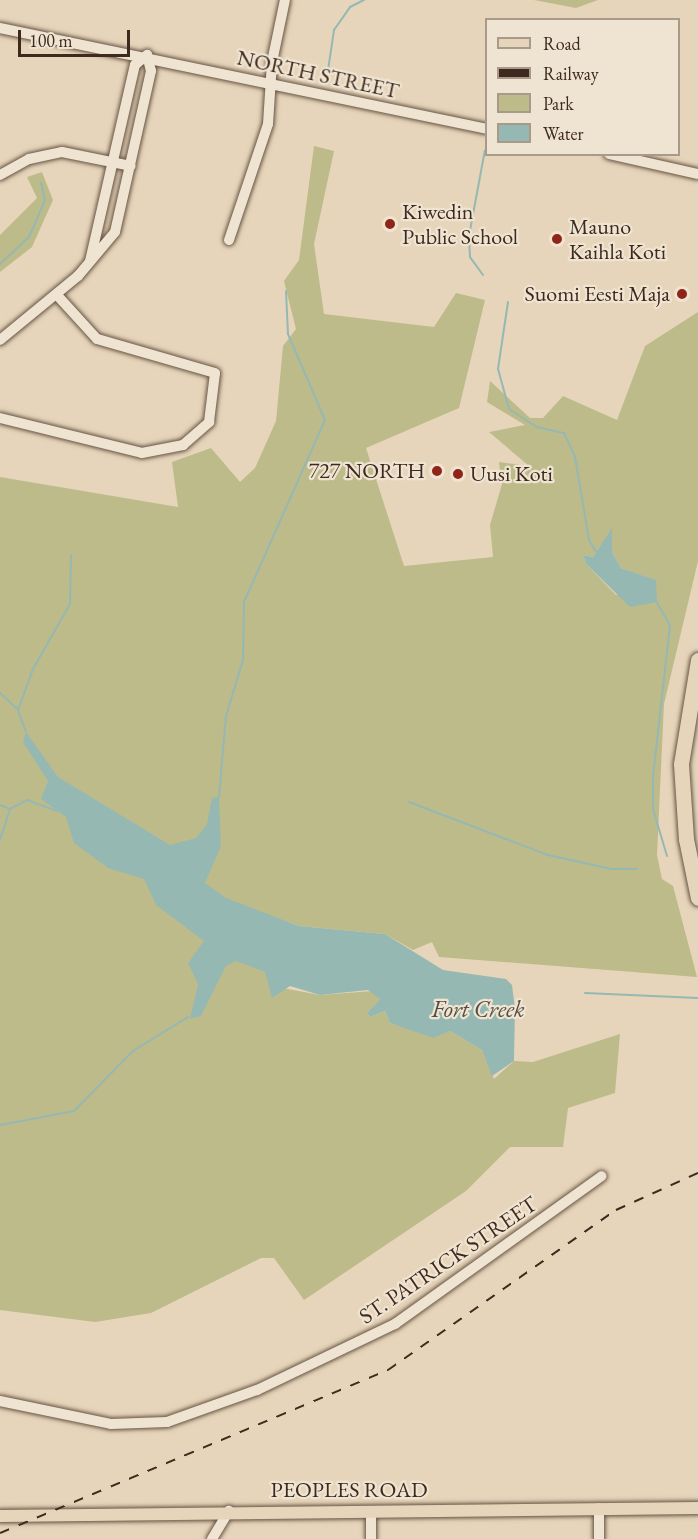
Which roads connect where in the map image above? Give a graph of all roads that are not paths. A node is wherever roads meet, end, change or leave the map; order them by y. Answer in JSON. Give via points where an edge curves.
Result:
{"nodes":[{"id":1,"x":285,"y":0,"type":"edge"},
{"id":2,"x":0,"y":28,"type":"edge"},
{"id":3,"x":147,"y":56,"type":"junction"},
{"id":4,"x":273,"y":86,"type":"junction"},
{"id":5,"x":485,"y":129,"type":"edge"},
{"id":6,"x":618,"y":156,"type":"edge"},
{"id":7,"x":114,"y":163,"type":"junction"},
{"id":8,"x":131,"y":166,"type":"junction"},
{"id":9,"x":0,"y":174,"type":"edge"},
{"id":10,"x":698,"y":174,"type":"edge"},
{"id":11,"x":229,"y":240,"type":"dead end"},
{"id":12,"x":89,"y":264,"type":"junction"},
{"id":13,"x":57,"y":295,"type":"junction"},
{"id":14,"x":0,"y":340,"type":"edge"},
{"id":15,"x":0,"y":418,"type":"edge"},
{"id":16,"x":698,"y":660,"type":"edge"},
{"id":17,"x":698,"y":898,"type":"edge"},
{"id":18,"x":602,"y":1176,"type":"dead end"},
{"id":19,"x":0,"y":1401,"type":"edge"},
{"id":20,"x":598,"y":1508,"type":"junction"},
{"id":21,"x":698,"y":1508,"type":"edge"},
{"id":22,"x":229,"y":1511,"type":"junction"},
{"id":23,"x":370,"y":1512,"type":"junction"},
{"id":24,"x":0,"y":1516,"type":"edge"},
{"id":25,"x":212,"y":1539,"type":"edge"},
{"id":26,"x":371,"y":1539,"type":"edge"},
{"id":27,"x":599,"y":1539,"type":"edge"}],
"edges":[{"from":1,"to":4,"type":"street"},
{"from":2,"to":3,"type":"street","name":"NORTH STREET"},
{"from":3,"to":4,"type":"street","name":"NORTH STREET"},
{"from":3,"to":7,"type":"street","via":[[135,65]]},
{"from":3,"to":8,"type":"street","via":[[151,72]]},
{"from":4,"to":5,"type":"street","name":"NORTH STREET"},
{"from":4,"to":11,"type":"street","via":[[268,124]]},
{"from":6,"to":10,"type":"street"},
{"from":7,"to":8,"type":"street"},
{"from":7,"to":9,"type":"street","via":[[45,154]]},
{"from":7,"to":12,"type":"street"},
{"from":8,"to":12,"type":"street","via":[[115,232]]},
{"from":12,"to":13,"type":"street"},
{"from":13,"to":14,"type":"street"},
{"from":13,"to":15,"type":"street","via":[[97,339],[215,373],[209,423],[183,446],[142,453]]},
{"from":16,"to":17,"type":"highway","via":[[681,764],[686,839]]},
{"from":18,"to":19,"type":"street","name":"ST. PATRICK STREET","via":[[395,1324],[257,1390],[167,1422],[111,1424]]},
{"from":20,"to":21,"type":"main road","name":"PEOPLES ROAD"},
{"from":20,"to":23,"type":"main road","name":"PEOPLES ROAD"},
{"from":20,"to":27,"type":"street"},
{"from":22,"to":23,"type":"main road","name":"PEOPLES ROAD"},
{"from":22,"to":24,"type":"main road","name":"PEOPLES ROAD"},
{"from":22,"to":25,"type":"street"},
{"from":23,"to":26,"type":"street"}]}
